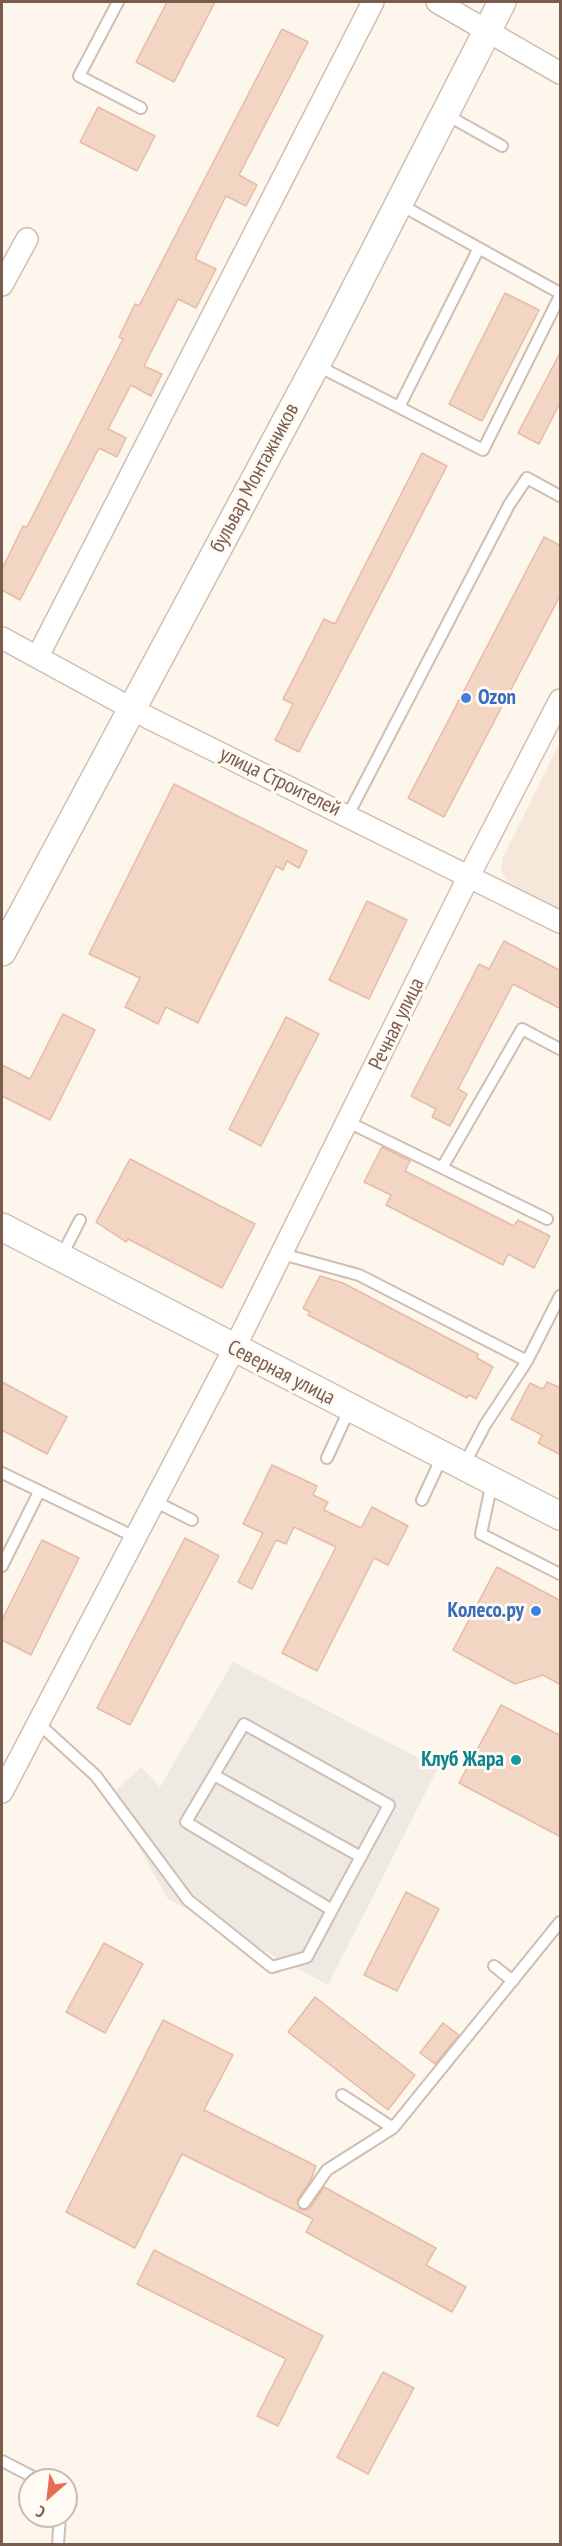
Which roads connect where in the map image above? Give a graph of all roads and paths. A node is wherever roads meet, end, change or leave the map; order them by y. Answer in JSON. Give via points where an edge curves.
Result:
{"nodes":[{"id":1,"x":118,"y":2,"type":"edge"},
{"id":2,"x":373,"y":2,"type":"edge"},
{"id":3,"x":437,"y":2,"type":"edge"},
{"id":4,"x":502,"y":2,"type":"edge"},
{"id":5,"x":488,"y":30,"type":"junction"},
{"id":6,"x":561,"y":73,"type":"edge"},
{"id":7,"x":141,"y":108,"type":"dead end"},
{"id":8,"x":445,"y":114,"type":"junction"},
{"id":9,"x":501,"y":146,"type":"dead end"},
{"id":10,"x":399,"y":204,"type":"junction"},
{"id":11,"x":27,"y":239,"type":"dead end"},
{"id":12,"x":479,"y":248,"type":"junction"},
{"id":13,"x":2,"y":285,"type":"edge"},
{"id":14,"x":561,"y":294,"type":"edge"},
{"id":15,"x":316,"y":365,"type":"junction"},
{"id":16,"x":399,"y":407,"type":"junction"},
{"id":17,"x":561,"y":496,"type":"edge"},
{"id":18,"x":2,"y":638,"type":"edge"},
{"id":19,"x":38,"y":656,"type":"junction"},
{"id":20,"x":561,"y":700,"type":"edge"},
{"id":21,"x":132,"y":708,"type":"junction"},
{"id":22,"x":348,"y":814,"type":"junction"},
{"id":23,"x":469,"y":876,"type":"junction"},
{"id":24,"x":561,"y":922,"type":"edge"},
{"id":25,"x":2,"y":952,"type":"edge"},
{"id":26,"x":561,"y":1049,"type":"edge"},
{"id":27,"x":348,"y":1122,"type":"junction"},
{"id":28,"x":443,"y":1166,"type":"junction"},
{"id":29,"x":547,"y":1219,"type":"dead end"},
{"id":30,"x":80,"y":1220,"type":"dead end"},
{"id":31,"x":2,"y":1227,"type":"edge"},
{"id":32,"x":282,"y":1254,"type":"junction"},
{"id":33,"x":60,"y":1258,"type":"junction"},
{"id":34,"x":561,"y":1296,"type":"edge"},
{"id":35,"x":234,"y":1349,"type":"junction"},
{"id":36,"x":527,"y":1361,"type":"junction"},
{"id":37,"x":350,"y":1408,"type":"junction"},
{"id":38,"x":327,"y":1458,"type":"dead end"},
{"id":39,"x":453,"y":1461,"type":"junction"},
{"id":40,"x":2,"y":1473,"type":"edge"},
{"id":41,"x":492,"y":1482,"type":"junction"},
{"id":42,"x":39,"y":1492,"type":"junction"},
{"id":43,"x":423,"y":1500,"type":"dead end"},
{"id":44,"x":154,"y":1501,"type":"junction"},
{"id":45,"x":559,"y":1512,"type":"edge"},
{"id":46,"x":192,"y":1520,"type":"dead end"},
{"id":47,"x":135,"y":1537,"type":"junction"},
{"id":48,"x":2,"y":1566,"type":"edge"},
{"id":49,"x":561,"y":1574,"type":"edge"},
{"id":50,"x":38,"y":1723,"type":"junction"},
{"id":51,"x":214,"y":1775,"type":"junction"},
{"id":52,"x":2,"y":1792,"type":"edge"},
{"id":53,"x":361,"y":1857,"type":"junction"},
{"id":54,"x":332,"y":1910,"type":"junction"},
{"id":55,"x":561,"y":1922,"type":"edge"},
{"id":56,"x":494,"y":1966,"type":"dead end"},
{"id":57,"x":513,"y":1981,"type":"junction"},
{"id":58,"x":342,"y":2095,"type":"dead end"},
{"id":59,"x":393,"y":2128,"type":"junction"},
{"id":60,"x":304,"y":2203,"type":"dead end"},
{"id":61,"x":2,"y":2461,"type":"edge"},
{"id":62,"x":18,"y":2469,"type":"edge"},
{"id":63,"x":59,"y":2528,"type":"edge"},
{"id":64,"x":58,"y":2544,"type":"edge"}],
"edges":[{"from":1,"to":7,"type":"lane","via":[[79,76]]},
{"from":2,"to":19,"type":"street"},
{"from":3,"to":5,"type":"street"},
{"from":4,"to":5,"type":"street","name":"бульвар Монтажников"},
{"from":5,"to":6,"type":"street"},
{"from":5,"to":8,"type":"street","name":"бульвар Монтажников"},
{"from":8,"to":9,"type":"lane"},
{"from":8,"to":10,"type":"street","name":"бульвар Монтажников"},
{"from":10,"to":12,"type":"lane"},
{"from":10,"to":15,"type":"street","name":"бульвар Монтажников"},
{"from":11,"to":13,"type":"street"},
{"from":12,"to":14,"type":"lane"},
{"from":12,"to":16,"type":"lane"},
{"from":14,"to":16,"type":"lane","via":[[483,450]]},
{"from":15,"to":16,"type":"lane"},
{"from":15,"to":21,"type":"street","name":"бульвар Монтажников"},
{"from":17,"to":22,"type":"lane","via":[[527,478],[509,505]]},
{"from":18,"to":19,"type":"street","name":"улица Строителей"},
{"from":19,"to":21,"type":"street","name":"улица Строителей"},
{"from":20,"to":23,"type":"street","name":"Речная улица"},
{"from":21,"to":22,"type":"street","name":"улица Строителей"},
{"from":21,"to":25,"type":"street","name":"бульвар Монтажников"},
{"from":22,"to":23,"type":"street","name":"улица Строителей"},
{"from":23,"to":24,"type":"street","name":"улица Строителей"},
{"from":23,"to":27,"type":"street","name":"Речная улица"},
{"from":26,"to":28,"type":"lane","via":[[522,1029]]},
{"from":27,"to":28,"type":"lane"},
{"from":27,"to":32,"type":"street","name":"Речная улица"},
{"from":28,"to":29,"type":"lane"},
{"from":30,"to":33,"type":"lane"},
{"from":31,"to":33,"type":"street","name":"Северная улица"},
{"from":32,"to":35,"type":"street","name":"Речная улица"},
{"from":32,"to":36,"type":"lane","via":[[359,1275]]},
{"from":33,"to":35,"type":"street","name":"Северная улица"},
{"from":34,"to":36,"type":"lane"},
{"from":35,"to":37,"type":"street","name":"Северная улица"},
{"from":35,"to":44,"type":"street","name":"Речная улица"},
{"from":36,"to":39,"type":"lane","via":[[485,1425]]},
{"from":37,"to":38,"type":"lane"},
{"from":37,"to":39,"type":"street","name":"Северная улица"},
{"from":39,"to":41,"type":"street","name":"Северная улица"},
{"from":39,"to":43,"type":"lane"},
{"from":40,"to":42,"type":"lane"},
{"from":41,"to":45,"type":"street","name":"Северная улица"},
{"from":41,"to":49,"type":"lane","via":[[481,1534]]},
{"from":42,"to":47,"type":"lane"},
{"from":42,"to":48,"type":"lane"},
{"from":44,"to":46,"type":"lane"},
{"from":44,"to":47,"type":"street","name":"Речная улица"},
{"from":47,"to":50,"type":"street","name":"Речная улица"},
{"from":50,"to":52,"type":"street","name":"Речная улица"},
{"from":50,"to":54,"type":"lane","via":[[96,1776],[188,1900],[272,1967],[307,1957]]},
{"from":51,"to":53,"type":"lane"},
{"from":51,"to":53,"type":"lane","via":[[244,1724],[389,1805]]},
{"from":51,"to":54,"type":"lane","via":[[186,1822]]},
{"from":53,"to":54,"type":"lane"},
{"from":55,"to":57,"type":"lane"},
{"from":56,"to":57,"type":"lane"},
{"from":57,"to":59,"type":"lane"},
{"from":58,"to":59,"type":"lane"},
{"from":59,"to":60,"type":"lane","via":[[327,2170]]},
{"from":61,"to":62,"type":"lane"},
{"from":63,"to":64,"type":"lane"}]}
